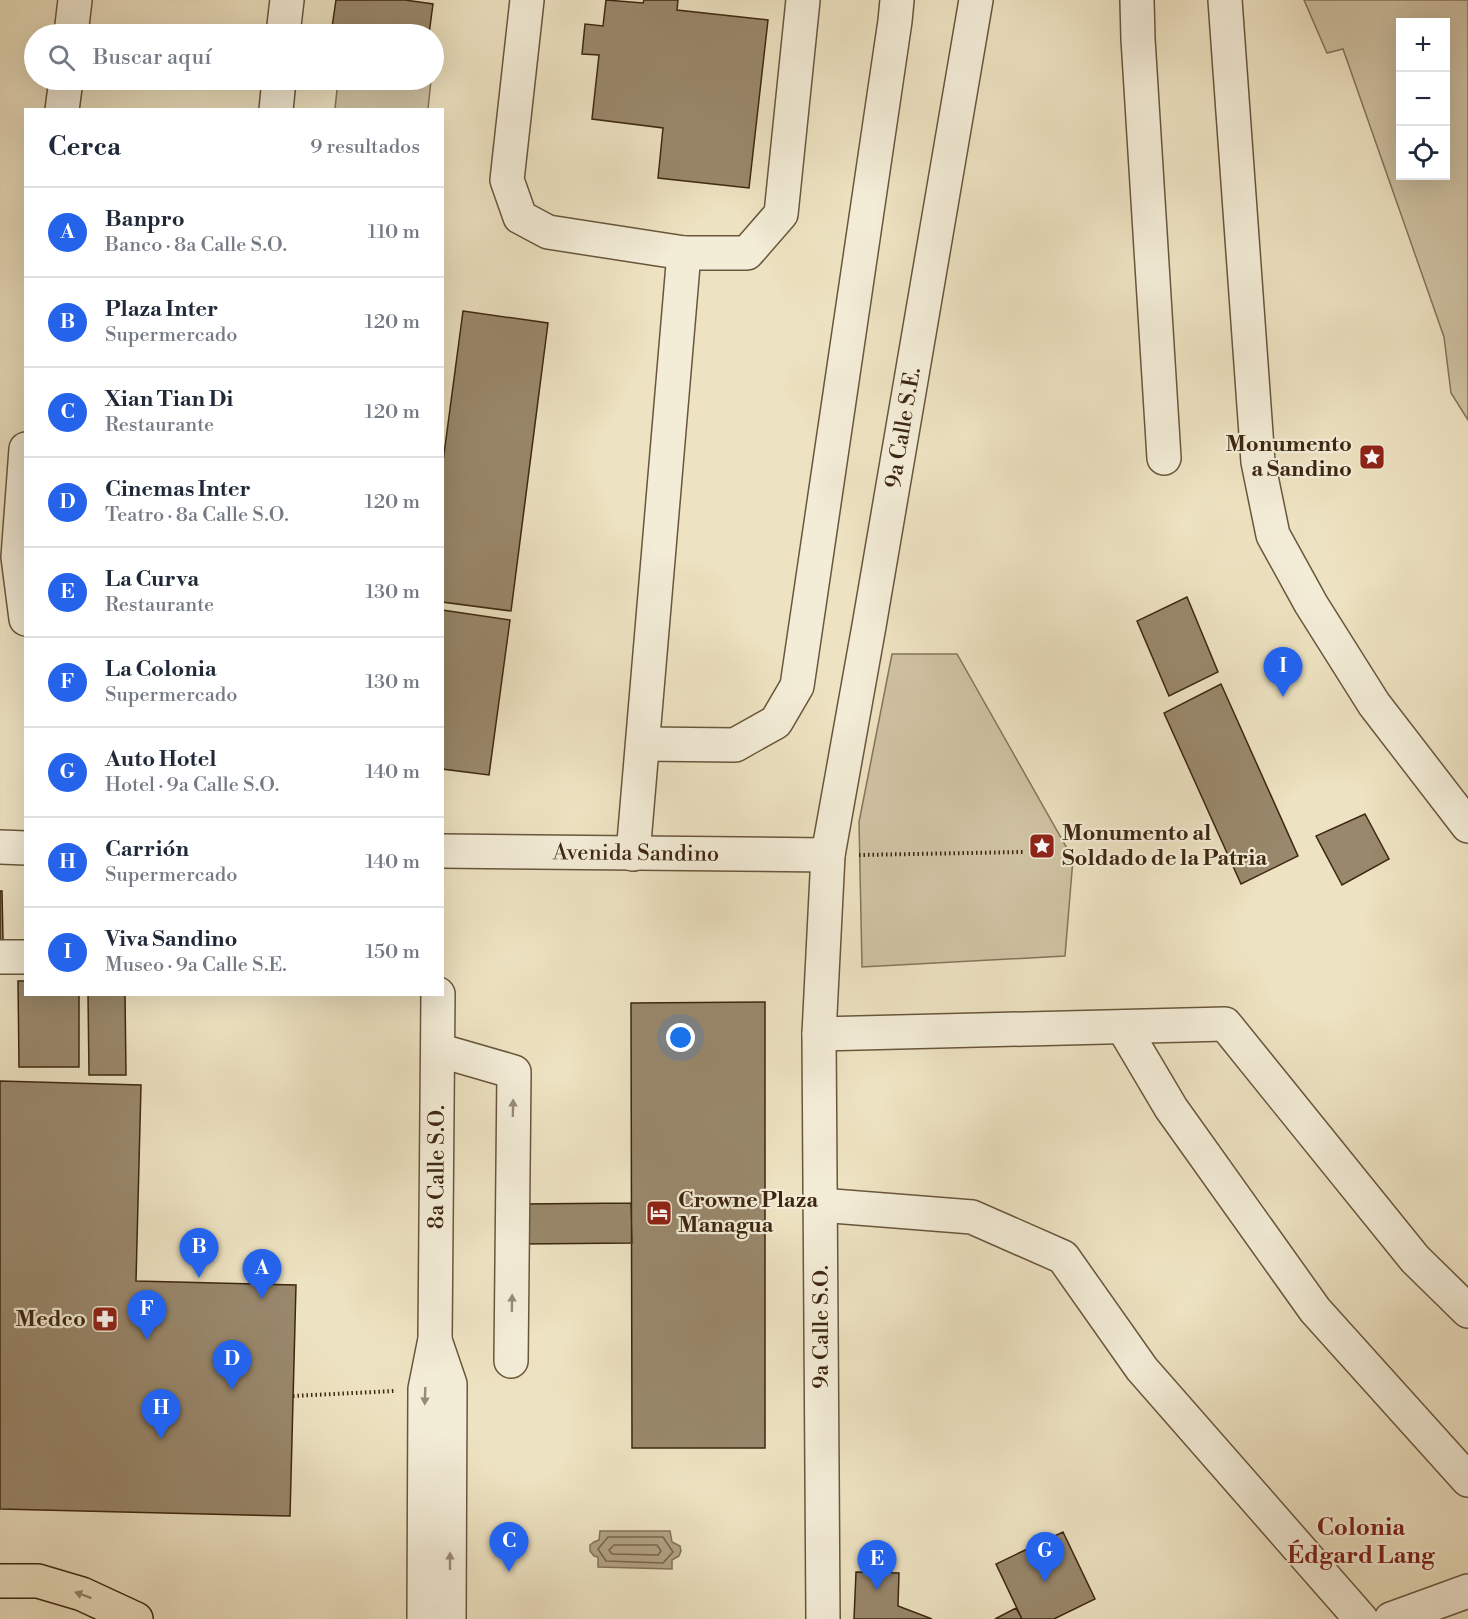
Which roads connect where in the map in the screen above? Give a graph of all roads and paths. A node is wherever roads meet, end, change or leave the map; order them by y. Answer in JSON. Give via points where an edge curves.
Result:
{"nodes":[{"id":1,"x":75,"y":0,"type":"edge"},
{"id":2,"x":286,"y":0,"type":"edge"},
{"id":3,"x":527,"y":0,"type":"edge"},
{"id":4,"x":803,"y":0,"type":"edge"},
{"id":5,"x":897,"y":0,"type":"edge"},
{"id":6,"x":976,"y":0,"type":"edge"},
{"id":7,"x":1137,"y":0,"type":"edge"},
{"id":8,"x":1225,"y":0,"type":"edge"},
{"id":9,"x":72,"y":24,"type":"edge"},
{"id":10,"x":284,"y":24,"type":"edge"},
{"id":11,"x":65,"y":90,"type":"edge"},
{"id":12,"x":278,"y":90,"type":"edge"},
{"id":13,"x":62,"y":108,"type":"edge"},
{"id":14,"x":276,"y":108,"type":"edge"},
{"id":15,"x":684,"y":253,"type":"junction"},
{"id":16,"x":1164,"y":458,"type":"dead end"},
{"id":17,"x":24,"y":476,"type":"edge"},
{"id":18,"x":24,"y":604,"type":"edge"},
{"id":19,"x":643,"y":744,"type":"junction"},
{"id":20,"x":1468,"y":826,"type":"edge"},
{"id":21,"x":0,"y":847,"type":"edge"},
{"id":22,"x":24,"y":848,"type":"edge"},
{"id":23,"x":444,"y":851,"type":"edge"},
{"id":24,"x":1023,"y":852,"type":"dead end"},
{"id":25,"x":633,"y":854,"type":"junction"},
{"id":26,"x":828,"y":855,"type":"junction"},
{"id":27,"x":869,"y":855,"type":"dead end"},
{"id":28,"x":0,"y":957,"type":"edge"},
{"id":29,"x":24,"y":957,"type":"edge"},
{"id":30,"x":438,"y":996,"type":"edge"},
{"id":31,"x":1123,"y":1027,"type":"junction"},
{"id":32,"x":819,"y":1034,"type":"junction"},
{"id":33,"x":438,"y":1050,"type":"junction"},
{"id":34,"x":820,"y":1205,"type":"junction"},
{"id":35,"x":1468,"y":1311,"type":"edge"},
{"id":36,"x":435,"y":1339,"type":"junction"},
{"id":37,"x":511,"y":1361,"type":"dead end"},
{"id":38,"x":425,"y":1389,"type":"junction"},
{"id":39,"x":293,"y":1396,"type":"dead end"},
{"id":40,"x":1468,"y":1480,"type":"edge"},
{"id":41,"x":425,"y":1578,"type":"junction"},
{"id":42,"x":0,"y":1581,"type":"edge"},
{"id":43,"x":1468,"y":1591,"type":"edge"},
{"id":44,"x":136,"y":1619,"type":"edge"},
{"id":45,"x":414,"y":1619,"type":"edge"},
{"id":46,"x":424,"y":1619,"type":"edge"},
{"id":47,"x":450,"y":1619,"type":"edge"},
{"id":48,"x":823,"y":1619,"type":"edge"},
{"id":49,"x":1361,"y":1619,"type":"edge"},
{"id":50,"x":1391,"y":1619,"type":"edge"}],
"edges":[{"from":1,"to":9,"type":"street"},
{"from":2,"to":10,"type":"street"},
{"from":3,"to":15,"type":"street","via":[[507,180],[520,217],[548,232]]},
{"from":4,"to":15,"type":"street","via":[[781,214],[747,253]]},
{"from":5,"to":19,"type":"street","via":[[797,686],[776,722],[735,745]]},
{"from":6,"to":26,"type":"street","name":"9a Calle S.E."},
{"from":7,"to":16,"type":"street"},
{"from":8,"to":20,"type":"street","via":[[1258,462],[1273,535],[1374,704]]},
{"from":11,"to":13,"type":"street"},
{"from":12,"to":14,"type":"street"},
{"from":15,"to":19,"type":"street"},
{"from":17,"to":18,"type":"street","via":[[18,557]]},
{"from":19,"to":25,"type":"street"},
{"from":21,"to":22,"type":"street"},
{"from":23,"to":25,"type":"street","name":"Avenida Sandino"},
{"from":24,"to":27,"type":"path"},
{"from":25,"to":26,"type":"street","name":"Avenida Sandino"},
{"from":26,"to":32,"type":"street","name":"9a Calle S.O."},
{"from":28,"to":29,"type":"street"},
{"from":30,"to":33,"type":"street","name":"8a Calle S.O."},
{"from":31,"to":32,"type":"street"},
{"from":31,"to":35,"type":"street","via":[[1225,1024],[1415,1259]]},
{"from":31,"to":40,"type":"street","via":[[1171,1108],[1315,1310]]},
{"from":32,"to":34,"type":"street","name":"9a Calle S.O."},
{"from":33,"to":36,"type":"street","name":"8a Calle S.O."},
{"from":37,"to":33,"type":"street","one_way":true,"via":[[514,1072]]},
{"from":34,"to":48,"type":"street","name":"9a Calle S.O."},
{"from":34,"to":49,"type":"street","via":[[972,1217],[1063,1257],[1142,1369]]},
{"from":36,"to":38,"type":"street","name":"8a Calle S.O."},
{"from":47,"to":36,"type":"street","name":"8a Calle S.O.","one_way":true,"via":[[450,1384]]},
{"from":38,"to":39,"type":"path"},
{"from":38,"to":41,"type":"street","name":"8a Calle S.O.","one_way":true},
{"from":41,"to":45,"type":"street","name":"8a Calle S.O."},
{"from":41,"to":46,"type":"street","name":"8a Calle S.O."},
{"from":44,"to":42,"type":"highway","one_way":true,"via":[[82,1594],[38,1581]]},
{"from":43,"to":50,"type":"street"}]}
